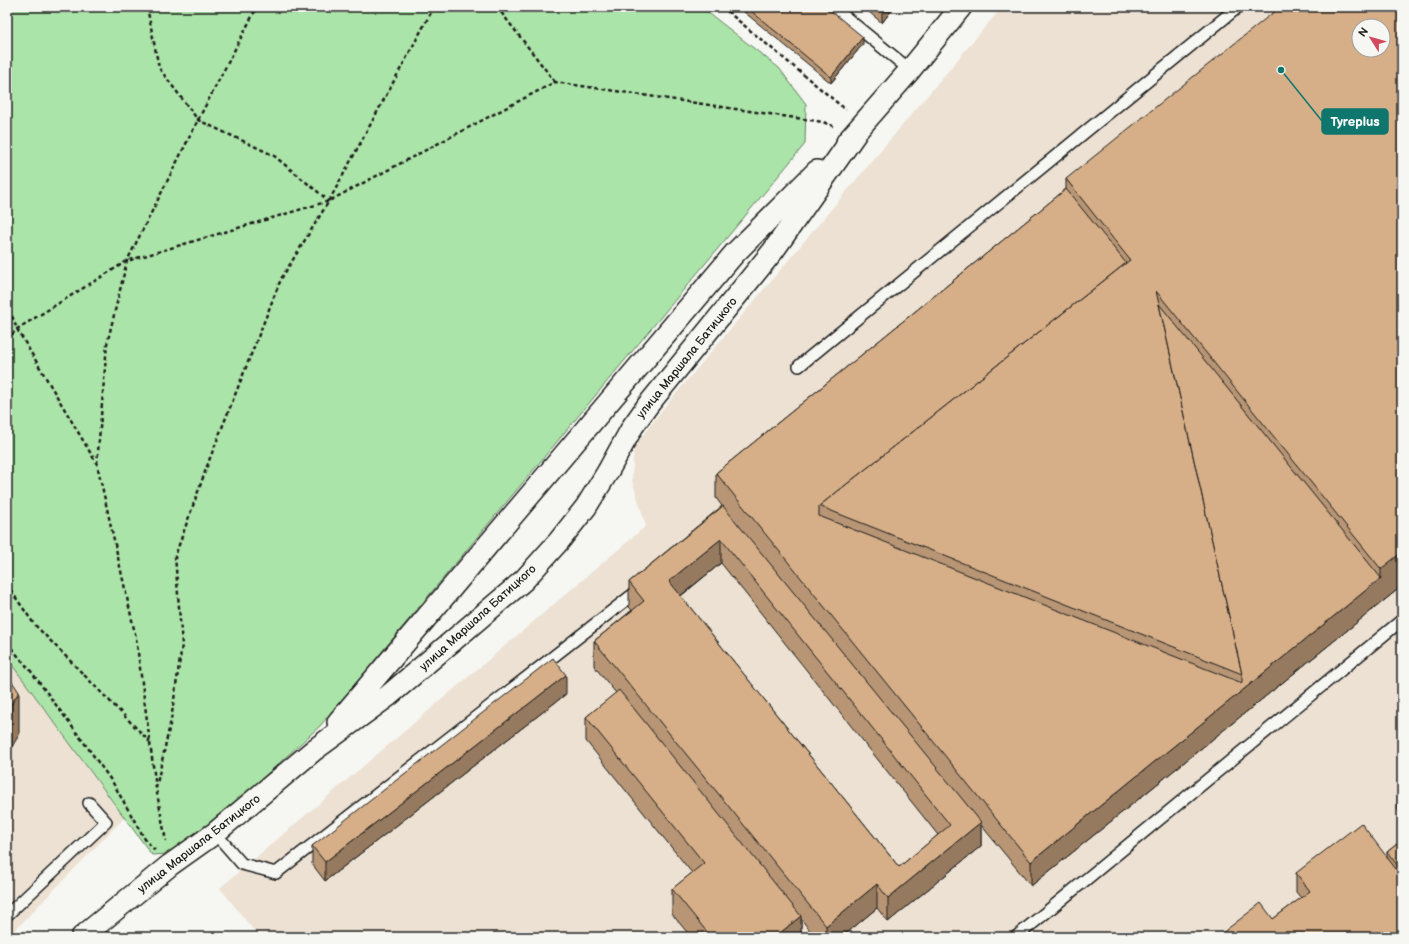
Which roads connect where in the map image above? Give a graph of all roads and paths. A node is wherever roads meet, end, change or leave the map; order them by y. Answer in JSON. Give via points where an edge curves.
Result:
{"nodes":[{"id":1,"x":147,"y":7,"type":"edge"},
{"id":2,"x":257,"y":7,"type":"edge"},
{"id":3,"x":434,"y":7,"type":"edge"},
{"id":4,"x":497,"y":7,"type":"edge"},
{"id":5,"x":722,"y":7,"type":"edge"},
{"id":6,"x":833,"y":7,"type":"edge"},
{"id":7,"x":961,"y":7,"type":"edge"},
{"id":8,"x":1238,"y":7,"type":"edge"},
{"id":9,"x":910,"y":70,"type":"junction"},
{"id":10,"x":555,"y":82,"type":"junction"},
{"id":11,"x":198,"y":120,"type":"junction"},
{"id":12,"x":860,"y":128,"type":"junction"},
{"id":13,"x":329,"y":201,"type":"junction"},
{"id":14,"x":127,"y":261,"type":"junction"},
{"id":15,"x":7,"y":303,"type":"edge"},
{"id":16,"x":17,"y":329,"type":"junction"},
{"id":17,"x":7,"y":340,"type":"edge"},
{"id":18,"x":799,"y":366,"type":"dead end"},
{"id":19,"x":97,"y":464,"type":"junction"},
{"id":20,"x":648,"y":582,"type":"edge"},
{"id":21,"x":7,"y":585,"type":"edge"},
{"id":22,"x":1402,"y":620,"type":"edge"},
{"id":23,"x":7,"y":643,"type":"edge"},
{"id":24,"x":150,"y":742,"type":"junction"},
{"id":25,"x":314,"y":750,"type":"junction"},
{"id":26,"x":156,"y":788,"type":"junction"},
{"id":27,"x":89,"y":803,"type":"dead end"},
{"id":28,"x":215,"y":833,"type":"junction"},
{"id":29,"x":170,"y":865,"type":"junction"},
{"id":30,"x":7,"y":915,"type":"edge"},
{"id":31,"x":82,"y":937,"type":"edge"},
{"id":32,"x":1016,"y":937,"type":"edge"}],
"edges":[{"from":1,"to":11,"type":"path","via":[[159,68]]},
{"from":2,"to":11,"type":"path"},
{"from":3,"to":13,"type":"path"},
{"from":4,"to":10,"type":"path"},
{"from":5,"to":12,"type":"path"},
{"from":6,"to":9,"type":"lane"},
{"from":7,"to":9,"type":"street","name":"улица Маршала Батицкого"},
{"from":8,"to":18,"type":"lane"},
{"from":9,"to":12,"type":"street","name":"улица Маршала Батицкого"},
{"from":10,"to":12,"type":"path"},
{"from":10,"to":13,"type":"path"},
{"from":11,"to":13,"type":"path","via":[[273,155]]},
{"from":11,"to":14,"type":"path"},
{"from":12,"to":25,"type":"street","name":"улица Маршала Батицкого","via":[[734,254],[410,640]]},
{"from":12,"to":25,"type":"street","name":"улица Маршала Батицкого","via":[[773,251],[648,405],[586,507],[559,542],[524,580],[490,611],[388,696]]},
{"from":13,"to":14,"type":"path"},
{"from":13,"to":26,"type":"path","via":[[281,279],[210,458],[175,556],[182,645],[171,720]]},
{"from":14,"to":16,"type":"path"},
{"from":14,"to":19,"type":"path","via":[[107,344]]},
{"from":15,"to":16,"type":"path"},
{"from":16,"to":17,"type":"path"},
{"from":16,"to":19,"type":"path"},
{"from":19,"to":24,"type":"path","via":[[136,638]]},
{"from":20,"to":28,"type":"lane","via":[[276,873],[242,864]]},
{"from":21,"to":24,"type":"path","via":[[34,624]]},
{"from":22,"to":32,"type":"lane"},
{"from":23,"to":29,"type":"path","via":[[30,670],[113,783],[146,841]]},
{"from":24,"to":26,"type":"path"},
{"from":25,"to":28,"type":"street","name":"улица Маршала Батицкого"},
{"from":26,"to":29,"type":"path"},
{"from":27,"to":30,"type":"lane","via":[[106,822]]},
{"from":28,"to":29,"type":"street","name":"улица Маршала Батицкого"},
{"from":29,"to":31,"type":"street","name":"улица Маршала Батицкого"}]}
